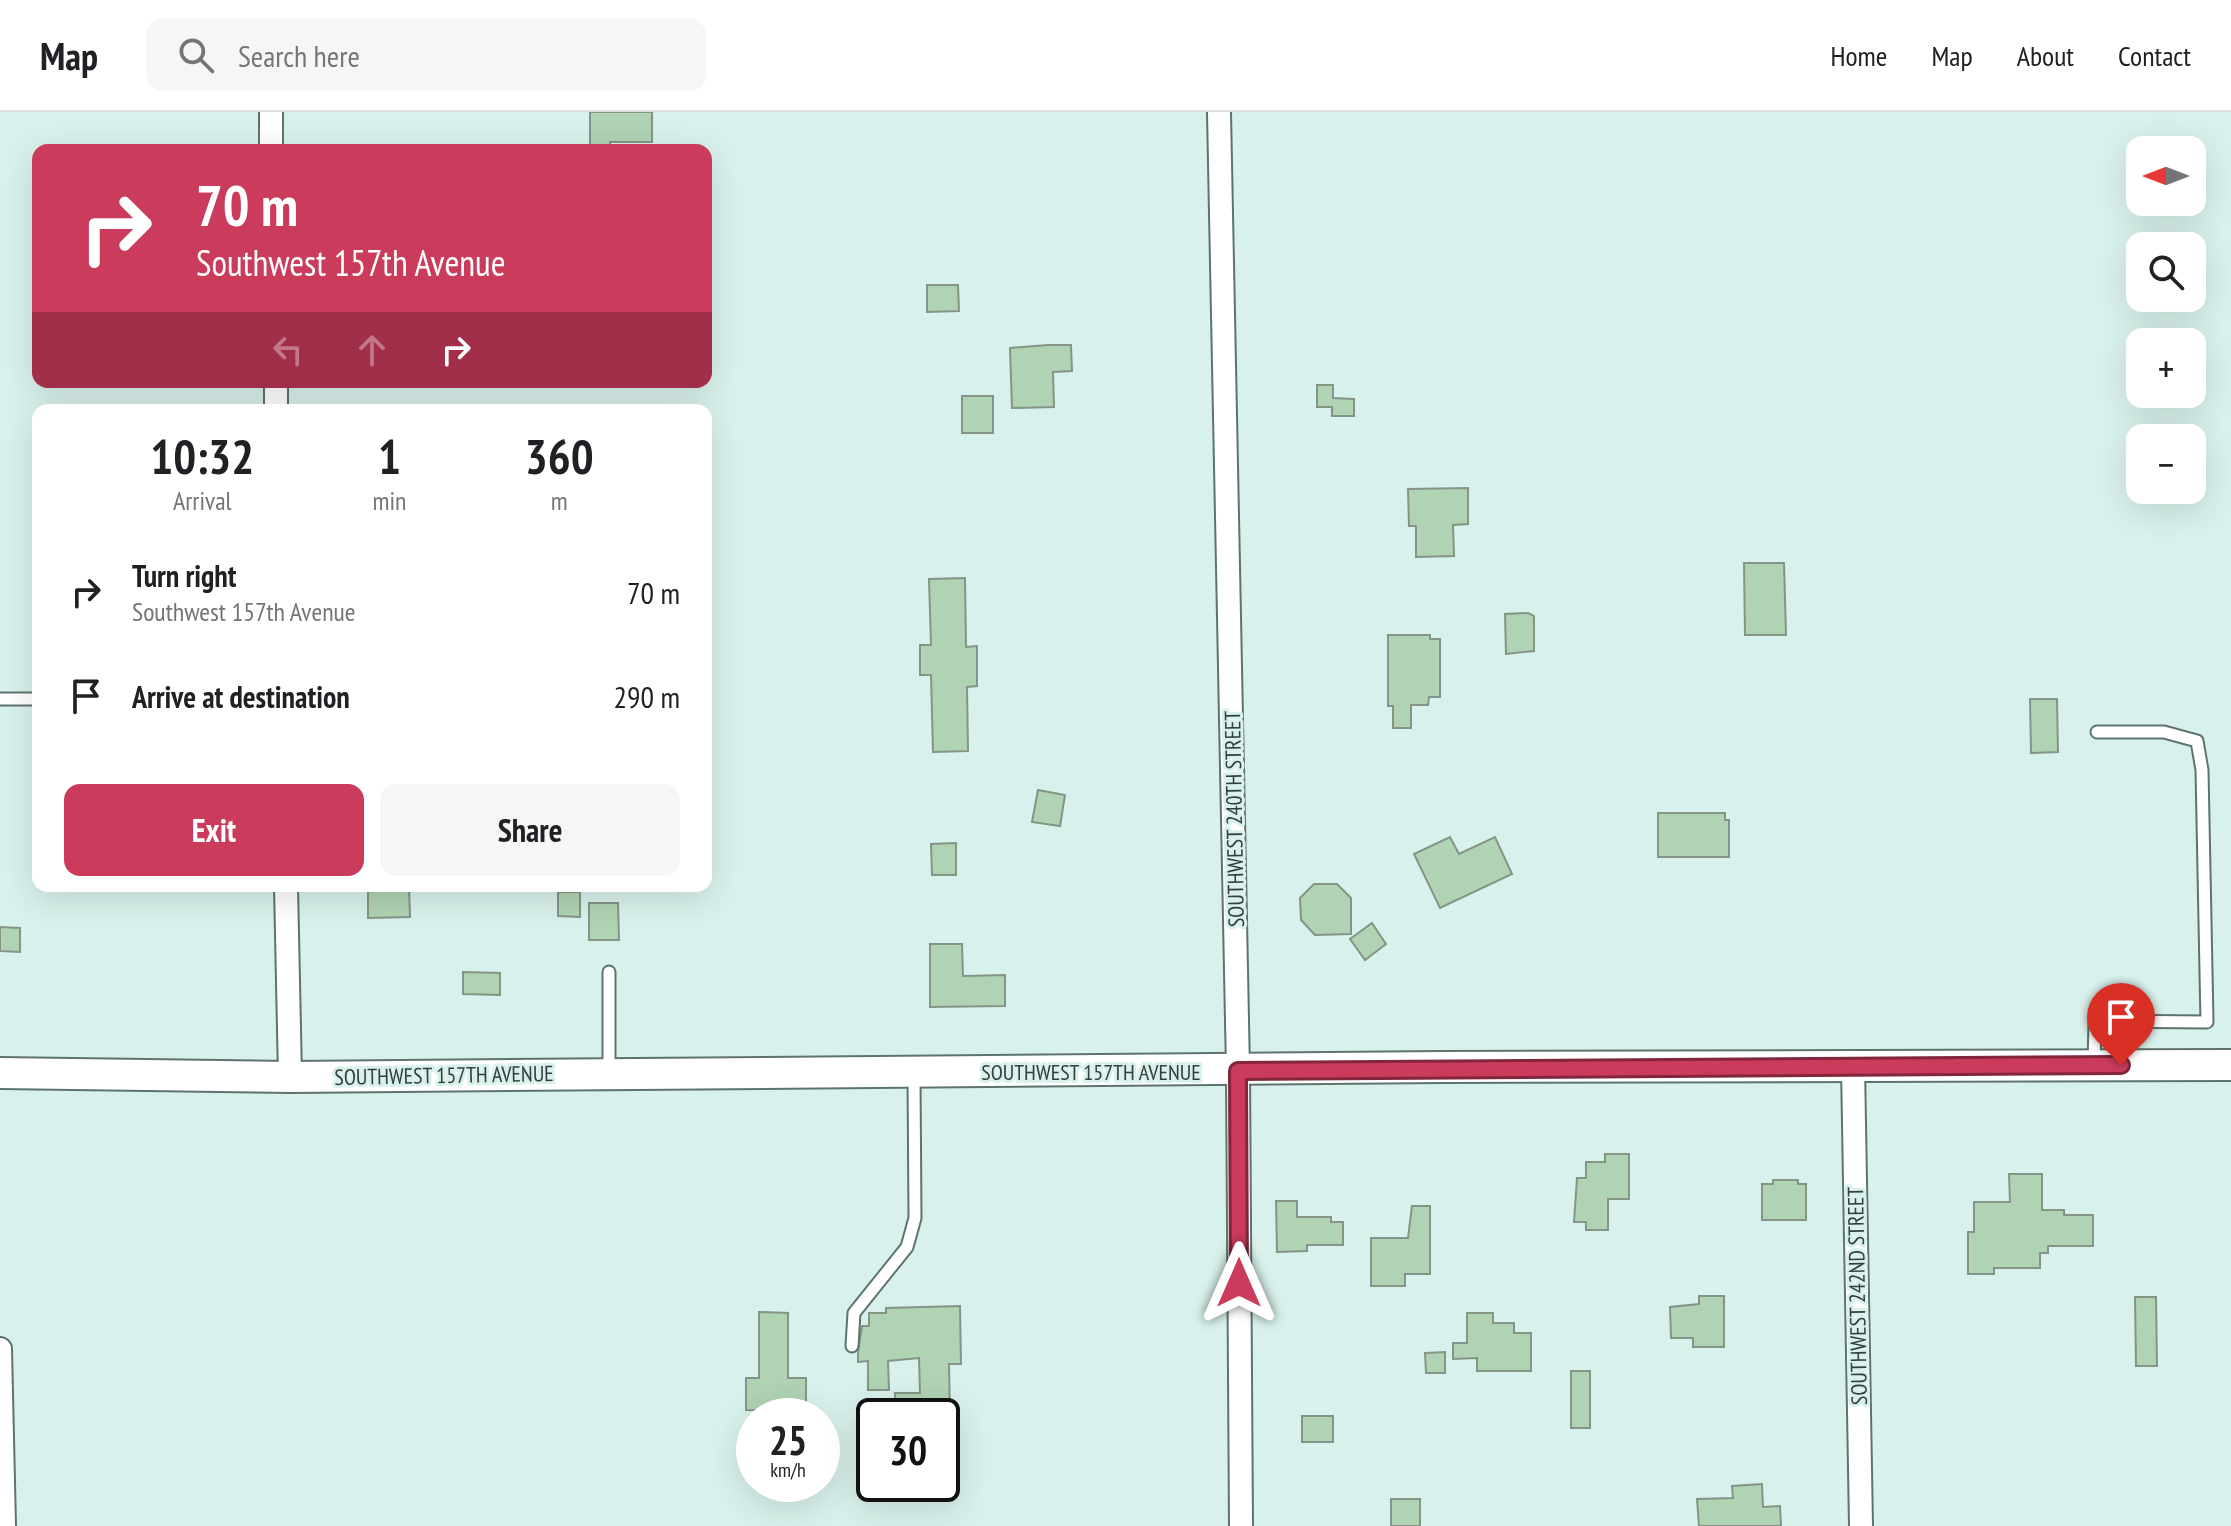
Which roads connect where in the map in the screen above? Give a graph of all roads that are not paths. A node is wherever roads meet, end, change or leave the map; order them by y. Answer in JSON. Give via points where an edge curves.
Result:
{"nodes":[{"id":1,"x":271,"y":112,"type":"edge"},
{"id":2,"x":1219,"y":112,"type":"edge"},
{"id":3,"x":271,"y":144,"type":"edge"},
{"id":4,"x":0,"y":699,"type":"edge"},
{"id":5,"x":32,"y":699,"type":"edge"},
{"id":6,"x":2097,"y":732,"type":"dead end"},
{"id":7,"x":286,"y":892,"type":"edge"},
{"id":8,"x":609,"y":972,"type":"dead end"},
{"id":9,"x":2094,"y":1065,"type":"junction"},
{"id":10,"x":2231,"y":1065,"type":"edge"},
{"id":11,"x":1853,"y":1066,"type":"junction"},
{"id":12,"x":1238,"y":1071,"type":"junction"},
{"id":13,"x":0,"y":1073,"type":"edge"},
{"id":14,"x":609,"y":1073,"type":"junction"},
{"id":15,"x":914,"y":1074,"type":"junction"},
{"id":16,"x":290,"y":1077,"type":"junction"},
{"id":17,"x":852,"y":1346,"type":"dead end"},
{"id":18,"x":0,"y":1349,"type":"edge"},
{"id":19,"x":4,"y":1526,"type":"edge"},
{"id":20,"x":1241,"y":1526,"type":"edge"},
{"id":21,"x":1861,"y":1526,"type":"edge"}],
"edges":[{"from":1,"to":3,"type":"street"},
{"from":2,"to":12,"type":"street","name":"SOUTHWEST 240TH STREET"},
{"from":4,"to":5,"type":"lane"},
{"from":6,"to":9,"type":"lane","via":[[2164,732],[2197,741],[2207,1022],[2095,1021]]},
{"from":7,"to":16,"type":"street"},
{"from":8,"to":14,"type":"lane"},
{"from":9,"to":10,"type":"street","name":"SOUTHWEST 157TH AVENUE"},
{"from":9,"to":11,"type":"street","name":"SOUTHWEST 157TH AVENUE"},
{"from":11,"to":12,"type":"street","name":"SOUTHWEST 157TH AVENUE"},
{"from":11,"to":21,"type":"street","name":"SOUTHWEST 242ND STREET"},
{"from":12,"to":15,"type":"street","name":"SOUTHWEST 157TH AVENUE"},
{"from":12,"to":20,"type":"street","name":"SOUTHWEST 240TH STREET"},
{"from":13,"to":16,"type":"street","name":"SOUTHWEST 157TH AVENUE"},
{"from":14,"to":15,"type":"street","name":"SOUTHWEST 157TH AVENUE"},
{"from":14,"to":16,"type":"street","name":"SOUTHWEST 157TH AVENUE"},
{"from":15,"to":17,"type":"lane","via":[[915,1218],[907,1247],[854,1313]]},
{"from":18,"to":19,"type":"street"}]}
